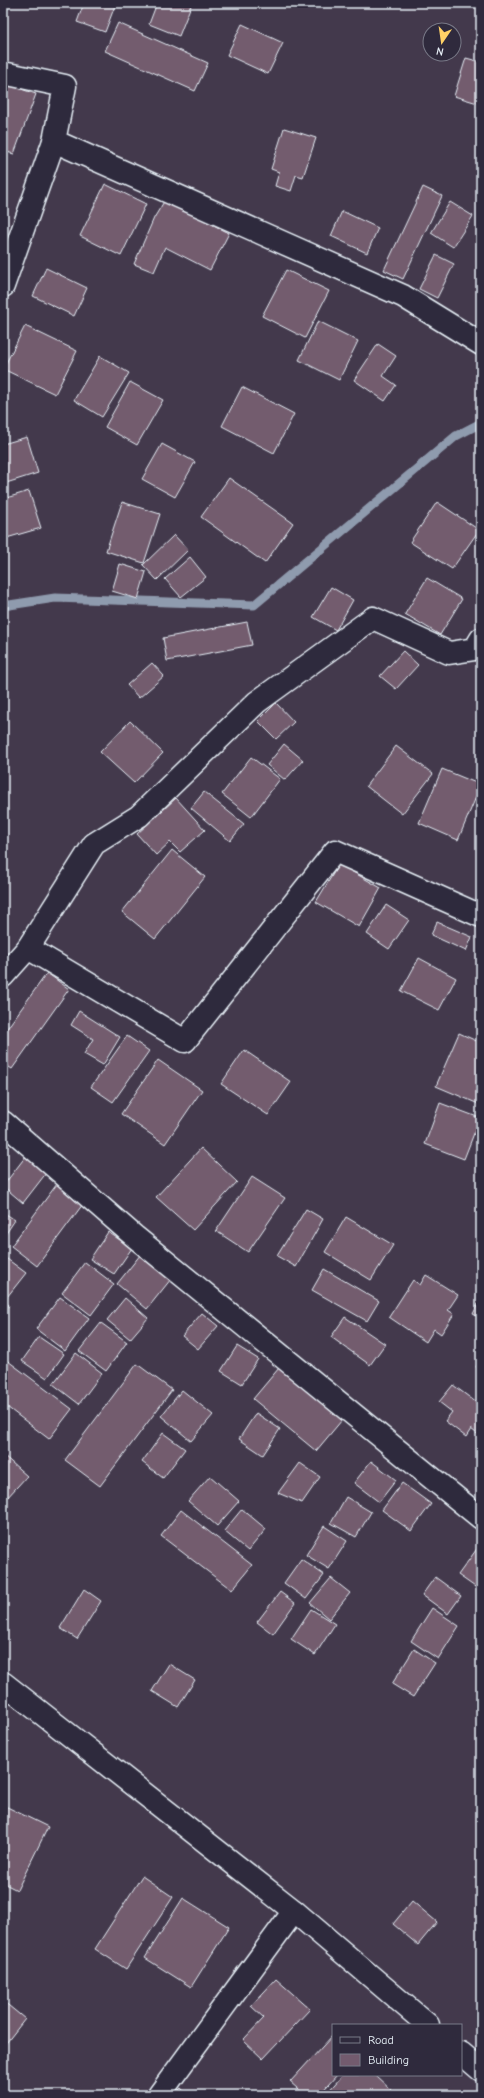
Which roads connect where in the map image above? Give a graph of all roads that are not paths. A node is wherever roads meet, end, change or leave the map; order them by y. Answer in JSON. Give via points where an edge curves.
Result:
{"nodes":[{"id":1,"x":3,"y":73,"type":"edge"},
{"id":2,"x":54,"y":141,"type":"junction"},
{"id":3,"x":3,"y":286,"type":"edge"},
{"id":4,"x":481,"y":344,"type":"edge"},
{"id":5,"x":481,"y":639,"type":"edge"},
{"id":6,"x":481,"y":916,"type":"edge"},
{"id":7,"x":28,"y":948,"type":"junction"},
{"id":8,"x":3,"y":976,"type":"edge"},
{"id":9,"x":3,"y":1122,"type":"edge"},
{"id":10,"x":481,"y":1518,"type":"edge"},
{"id":11,"x":3,"y":1683,"type":"edge"},
{"id":12,"x":294,"y":1911,"type":"junction"},
{"id":13,"x":427,"y":2024,"type":"edge"},
{"id":14,"x":462,"y":2054,"type":"edge"},
{"id":15,"x":481,"y":2070,"type":"edge"},
{"id":16,"x":159,"y":2095,"type":"edge"}],
"edges":[{"from":1,"to":2,"type":"street","via":[[65,86]]},
{"from":2,"to":3,"type":"street"},
{"from":2,"to":4,"type":"street","via":[[403,296]]},
{"from":5,"to":7,"type":"street","via":[[475,649],[449,653],[373,618],[257,702],[139,816],[94,844]]},
{"from":6,"to":7,"type":"street","via":[[335,851],[186,1041]]},
{"from":7,"to":8,"type":"street"},
{"from":9,"to":10,"type":"street","via":[[134,1236]]},
{"from":11,"to":12,"type":"street"},
{"from":12,"to":13,"type":"street"},
{"from":12,"to":16,"type":"street"},
{"from":14,"to":15,"type":"street"}]}
